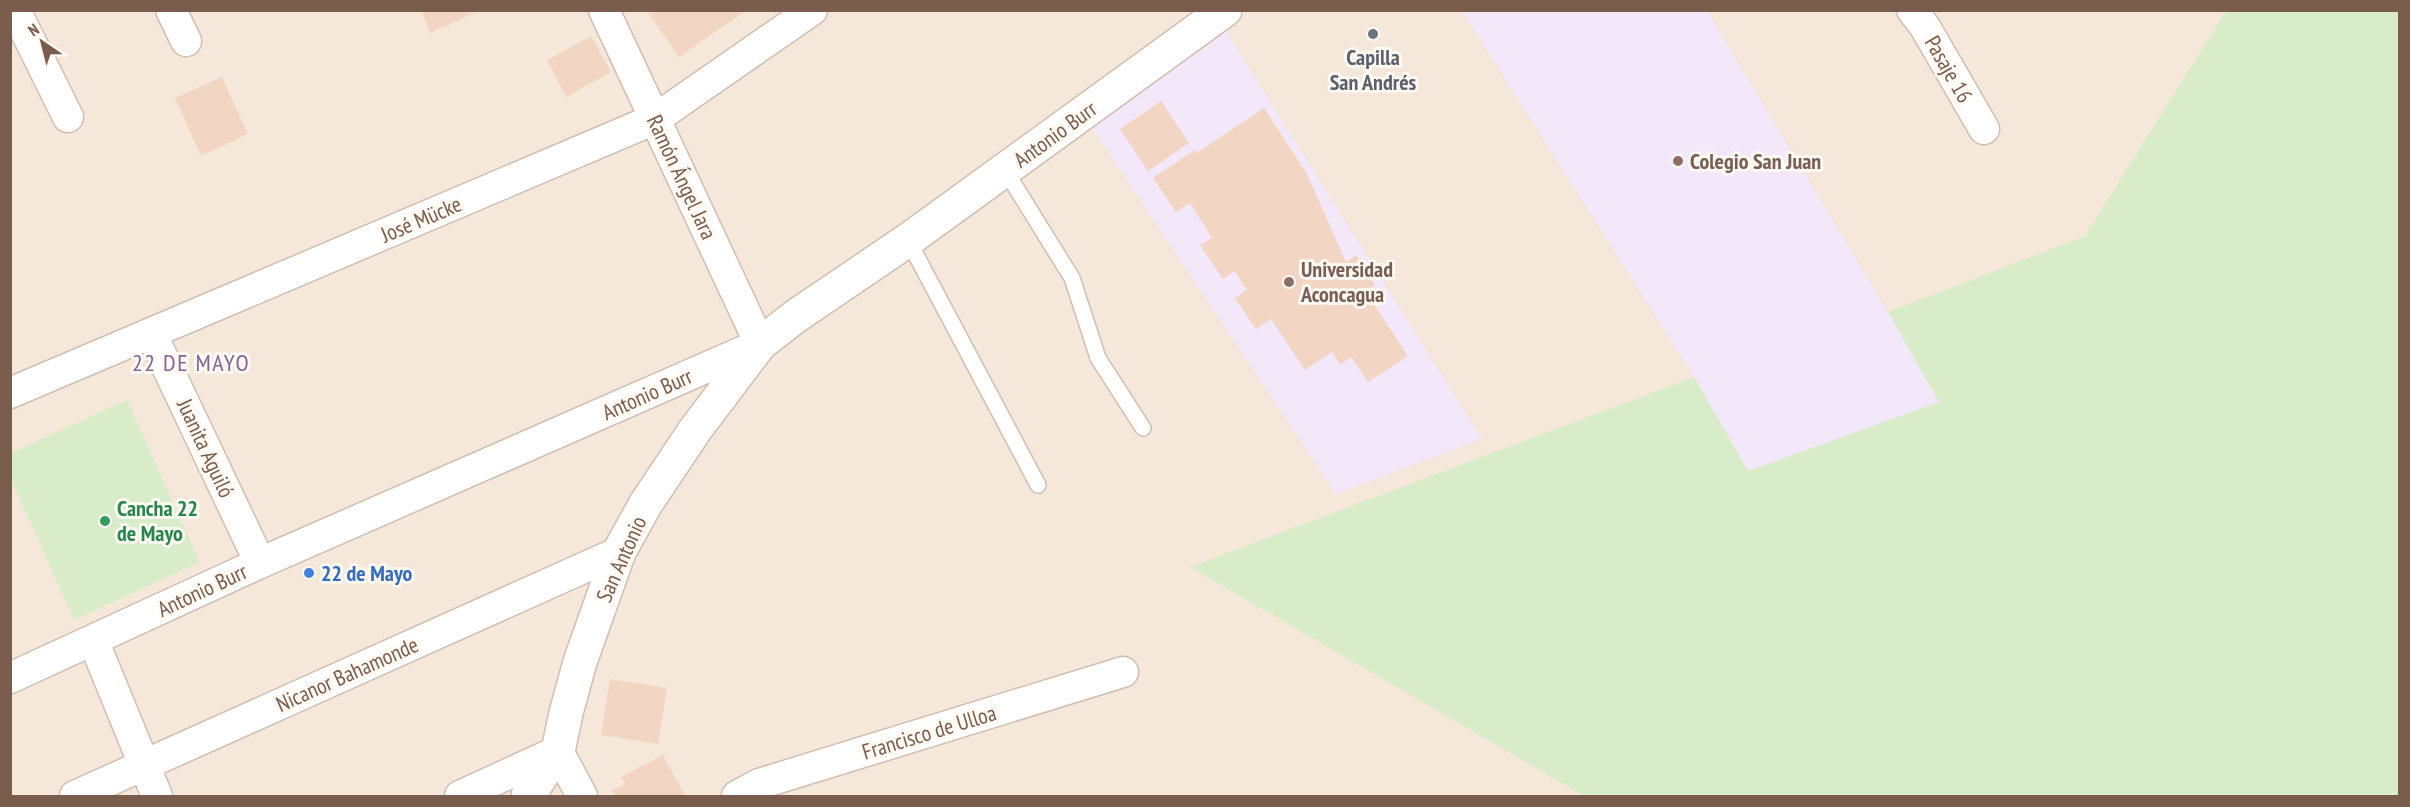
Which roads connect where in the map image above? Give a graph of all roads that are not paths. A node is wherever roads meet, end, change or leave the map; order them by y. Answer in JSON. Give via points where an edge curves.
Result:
{"nodes":[{"id":1,"x":15,"y":10,"type":"edge"},
{"id":2,"x":171,"y":10,"type":"edge"},
{"id":3,"x":604,"y":10,"type":"edge"},
{"id":4,"x":812,"y":10,"type":"edge"},
{"id":5,"x":1225,"y":10,"type":"edge"},
{"id":6,"x":1912,"y":10,"type":"edge"},
{"id":7,"x":186,"y":41,"type":"dead end"},
{"id":8,"x":68,"y":117,"type":"dead end"},
{"id":9,"x":655,"y":119,"type":"junction"},
{"id":10,"x":1984,"y":129,"type":"dead end"},
{"id":11,"x":1005,"y":170,"type":"junction"},
{"id":12,"x":908,"y":240,"type":"junction"},
{"id":13,"x":151,"y":333,"type":"junction"},
{"id":14,"x":760,"y":344,"type":"junction"},
{"id":15,"x":10,"y":393,"type":"edge"},
{"id":16,"x":1143,"y":428,"type":"dead end"},
{"id":17,"x":1038,"y":485,"type":"dead end"},
{"id":18,"x":619,"y":552,"type":"junction"},
{"id":19,"x":260,"y":563,"type":"junction"},
{"id":20,"x":93,"y":640,"type":"junction"},
{"id":21,"x":1123,"y":672,"type":"dead end"},
{"id":22,"x":10,"y":678,"type":"edge"},
{"id":23,"x":558,"y":752,"type":"junction"},
{"id":24,"x":144,"y":765,"type":"junction"},
{"id":25,"x":75,"y":796,"type":"edge"},
{"id":26,"x":157,"y":796,"type":"edge"},
{"id":27,"x":460,"y":796,"type":"edge"},
{"id":28,"x":528,"y":796,"type":"edge"},
{"id":29,"x":582,"y":796,"type":"edge"},
{"id":30,"x":737,"y":796,"type":"edge"}],
"edges":[{"from":1,"to":8,"type":"street"},
{"from":2,"to":7,"type":"street"},
{"from":3,"to":9,"type":"street","name":"Ramón Ángel Jara"},
{"from":4,"to":9,"type":"street","name":"José Mücke"},
{"from":5,"to":11,"type":"street","name":"Antonio Burr"},
{"from":6,"to":10,"type":"street","name":"Pasaje 16"},
{"from":9,"to":13,"type":"street","name":"José Mücke"},
{"from":9,"to":14,"type":"street","name":"Ramón Ángel Jara"},
{"from":11,"to":12,"type":"street","name":"Antonio Burr"},
{"from":11,"to":16,"type":"lane","via":[[1072,278],[1098,358]]},
{"from":12,"to":14,"type":"street","name":"Antonio Burr"},
{"from":12,"to":17,"type":"lane"},
{"from":13,"to":15,"type":"street","name":"José Mücke"},
{"from":13,"to":19,"type":"street","name":"Juanita Aguiló"},
{"from":14,"to":18,"type":"street","name":"San Antonio","via":[[694,430]]},
{"from":14,"to":19,"type":"street","name":"Antonio Burr"},
{"from":18,"to":23,"type":"street","name":"San Antonio","via":[[580,662]]},
{"from":18,"to":24,"type":"street","name":"Nicanor Bahamonde"},
{"from":19,"to":20,"type":"street","name":"Antonio Burr"},
{"from":20,"to":22,"type":"street","name":"Antonio Burr"},
{"from":20,"to":24,"type":"street"},
{"from":21,"to":30,"type":"street","name":"Francisco de Ulloa","via":[[759,784]]},
{"from":23,"to":27,"type":"street"},
{"from":23,"to":28,"type":"street","name":"San Antonio"},
{"from":23,"to":29,"type":"street"},
{"from":24,"to":25,"type":"street","name":"Nicanor Bahamonde"},
{"from":24,"to":26,"type":"street"}]}
